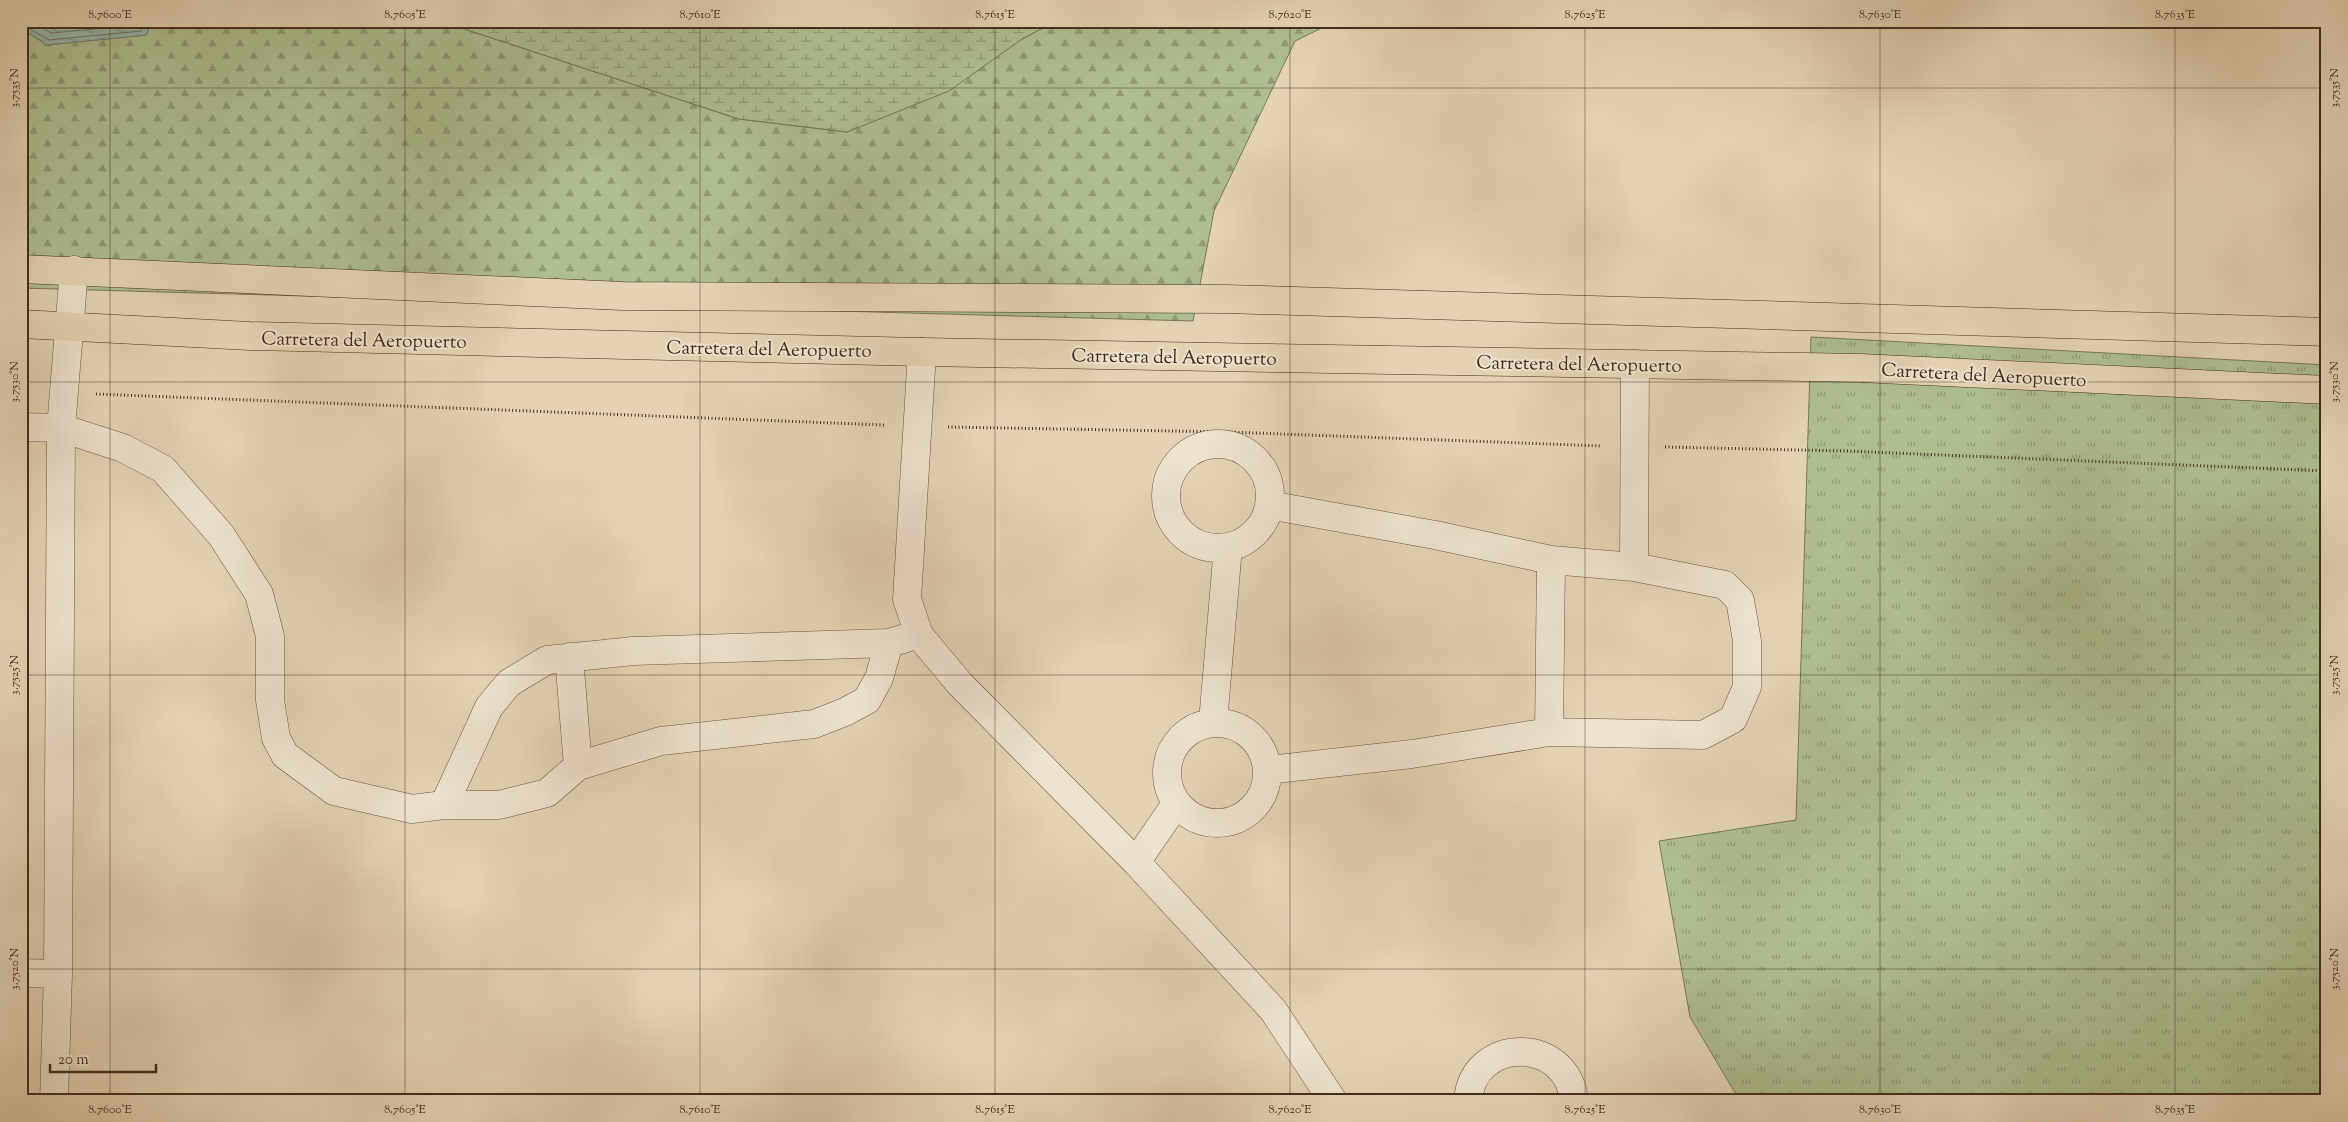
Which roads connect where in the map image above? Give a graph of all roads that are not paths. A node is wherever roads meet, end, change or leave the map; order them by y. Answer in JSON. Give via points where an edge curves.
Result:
{"nodes":[{"id":1,"x":21,"y":269,"type":"edge"},
{"id":2,"x":74,"y":270,"type":"junction"},
{"id":3,"x":21,"y":324,"type":"edge"},
{"id":4,"x":69,"y":326,"type":"junction"},
{"id":5,"x":2327,"y":332,"type":"edge"},
{"id":6,"x":922,"y":352,"type":"junction"},
{"id":7,"x":1635,"y":364,"type":"junction"},
{"id":8,"x":2327,"y":390,"type":"edge"},
{"id":9,"x":21,"y":427,"type":"edge"},
{"id":10,"x":61,"y":428,"type":"junction"},
{"id":11,"x":1269,"y":505,"type":"junction"},
{"id":12,"x":1228,"y":547,"type":"junction"},
{"id":13,"x":1551,"y":560,"type":"junction"},
{"id":14,"x":1634,"y":567,"type":"junction"},
{"id":15,"x":918,"y":635,"type":"junction"},
{"id":16,"x":889,"y":643,"type":"junction"},
{"id":17,"x":569,"y":657,"type":"junction"},
{"id":18,"x":1213,"y":722,"type":"junction"},
{"id":19,"x":1549,"y":732,"type":"junction"},
{"id":20,"x":578,"y":766,"type":"junction"},
{"id":21,"x":1268,"y":770,"type":"junction"},
{"id":22,"x":1176,"y":804,"type":"junction"},
{"id":23,"x":444,"y":805,"type":"junction"},
{"id":24,"x":1136,"y":862,"type":"junction"},
{"id":25,"x":21,"y":973,"type":"edge"},
{"id":26,"x":58,"y":974,"type":"junction"},
{"id":27,"x":54,"y":1101,"type":"edge"},
{"id":28,"x":1333,"y":1101,"type":"edge"},
{"id":29,"x":1468,"y":1101,"type":"edge"},
{"id":30,"x":1574,"y":1101,"type":"edge"}],
"edges":[{"from":1,"to":2,"type":"main road"},
{"from":2,"to":4,"type":"street"},
{"from":2,"to":5,"type":"main road","via":[[622,296],[1226,299]]},
{"from":3,"to":4,"type":"main road","name":"Carretera del Aeropuerto"},
{"from":4,"to":6,"type":"main road","name":"Carretera del Aeropuerto","via":[[250,336]]},
{"from":4,"to":10,"type":"street"},
{"from":6,"to":7,"type":"main road","name":"Carretera del Aeropuerto"},
{"from":6,"to":15,"type":"street","via":[[907,598]]},
{"from":7,"to":8,"type":"main road","name":"Carretera del Aeropuerto","via":[[1860,368]]},
{"from":7,"to":14,"type":"street"},
{"from":9,"to":10,"type":"street"},
{"from":10,"to":23,"type":"street","via":[[123,448],[163,469],[221,534],[259,594],[270,636],[270,700],[276,738],[285,755],[334,791],[412,809]]},
{"from":10,"to":26,"type":"street"},
{"from":11,"to":12,"type":"street","via":[[1255,532],[1243,542]]},
{"from":11,"to":12,"type":"street","via":[[1270,488],[1264,471],[1252,457],[1238,448],[1221,444],[1203,446],[1187,454],[1175,466],[1167,482],[1165,500],[1179,532],[1211,548]]},
{"from":11,"to":13,"type":"street","via":[[1435,534]]},
{"from":12,"to":18,"type":"street"},
{"from":13,"to":14,"type":"street"},
{"from":13,"to":19,"type":"street"},
{"from":14,"to":19,"type":"street","via":[[1725,585],[1740,600],[1747,641],[1747,687],[1733,719],[1703,735]]},
{"from":15,"to":16,"type":"street"},
{"from":15,"to":24,"type":"street","via":[[960,684]]},
{"from":16,"to":17,"type":"street","via":[[633,651]]},
{"from":16,"to":20,"type":"street","via":[[879,678],[867,700],[845,712],[814,724],[661,741]]},
{"from":17,"to":20,"type":"street"},
{"from":17,"to":23,"type":"street","via":[[547,660],[508,682],[489,707]]},
{"from":18,"to":21,"type":"street","via":[[1244,730],[1264,754]]},
{"from":18,"to":22,"type":"street","via":[[1184,734],[1173,746],[1166,775]]},
{"from":19,"to":21,"type":"street","via":[[1412,754]]},
{"from":20,"to":23,"type":"street","via":[[547,793],[498,805]]},
{"from":21,"to":22,"type":"street","via":[[1260,801],[1249,813],[1235,820],[1219,824],[1203,822]]},
{"from":22,"to":24,"type":"street"},
{"from":24,"to":28,"type":"street","via":[[1272,1010]]},
{"from":25,"to":26,"type":"street"},
{"from":26,"to":27,"type":"street"},
{"from":29,"to":30,"type":"street","via":[[1468,1092],[1476,1075],[1487,1062],[1503,1054],[1521,1051],[1538,1054],[1554,1062],[1566,1074]]}]}
